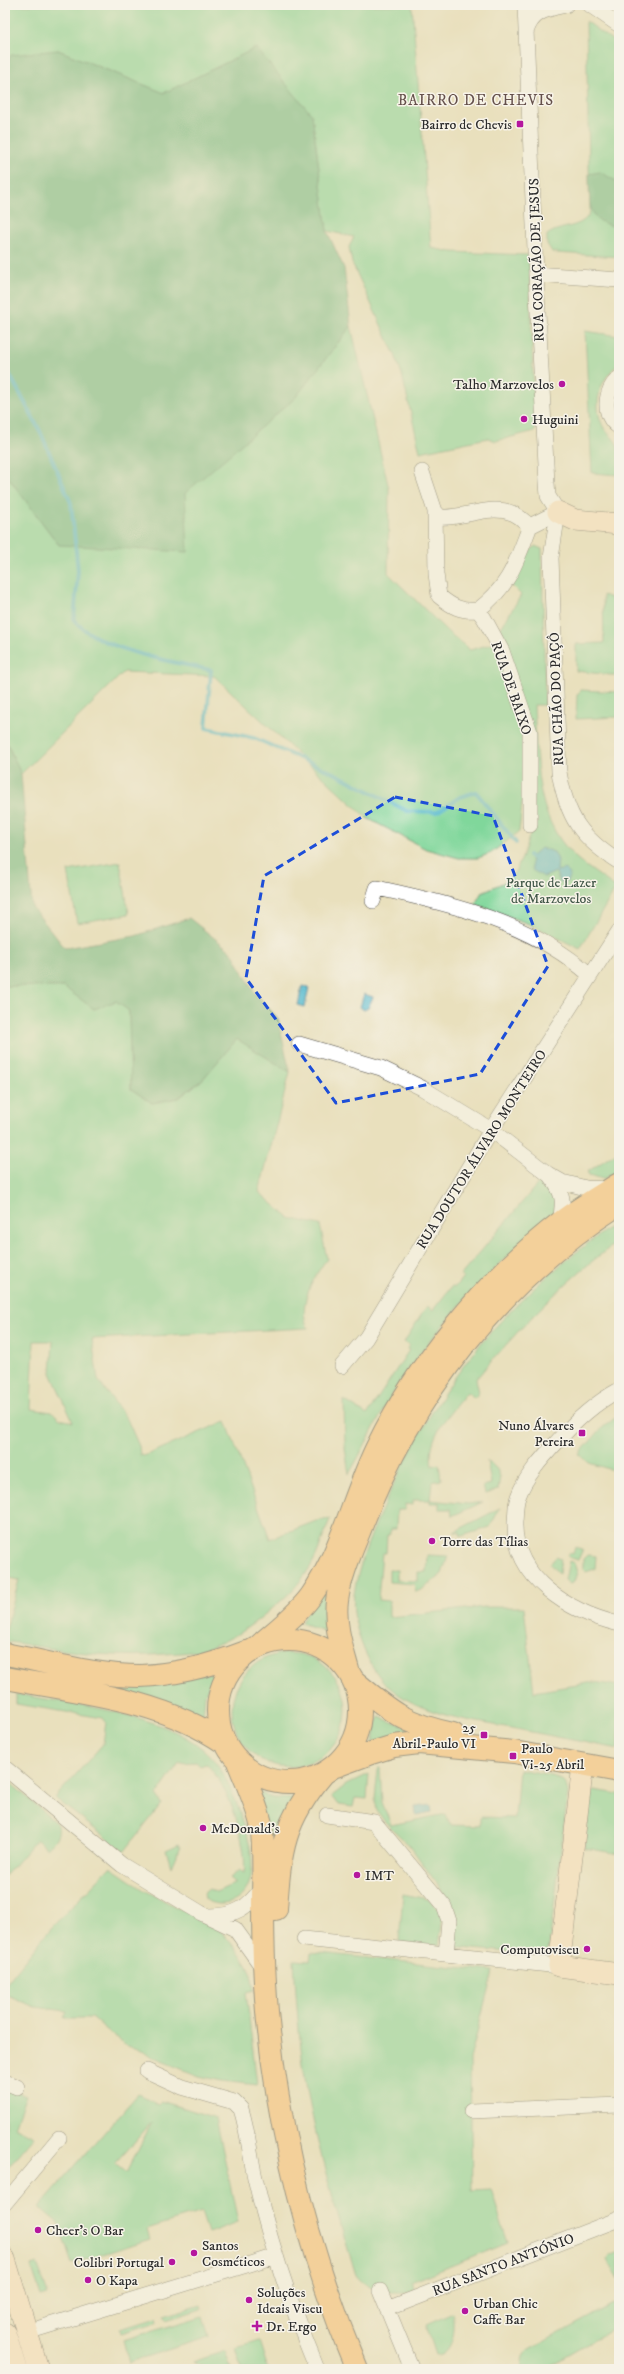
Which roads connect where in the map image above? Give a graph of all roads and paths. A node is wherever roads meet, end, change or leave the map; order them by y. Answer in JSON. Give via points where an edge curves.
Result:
{"nodes":[{"id":1,"x":525,"y":5,"type":"edge"},
{"id":2,"x":566,"y":5,"type":"edge"},
{"id":3,"x":590,"y":5,"type":"edge"},
{"id":4,"x":619,"y":25,"type":"edge"},
{"id":5,"x":526,"y":32,"type":"junction"},
{"id":6,"x":536,"y":274,"type":"junction"},
{"id":7,"x":619,"y":280,"type":"edge"},
{"id":8,"x":619,"y":378,"type":"edge"},
{"id":9,"x":619,"y":427,"type":"edge"},
{"id":10,"x":422,"y":472,"type":"dead end"},
{"id":11,"x":435,"y":511,"type":"junction"},
{"id":12,"x":558,"y":512,"type":"junction"},
{"id":13,"x":619,"y":524,"type":"edge"},
{"id":14,"x":530,"y":526,"type":"junction"},
{"id":15,"x":478,"y":610,"type":"junction"},
{"id":16,"x":530,"y":825,"type":"dead end"},
{"id":17,"x":619,"y":862,"type":"edge"},
{"id":18,"x":373,"y":901,"type":"dead end"},
{"id":19,"x":619,"y":931,"type":"edge"},
{"id":20,"x":590,"y":975,"type":"junction"},
{"id":21,"x":299,"y":1044,"type":"dead end"},
{"id":22,"x":491,"y":1130,"type":"junction"},
{"id":23,"x":548,"y":1174,"type":"junction"},
{"id":24,"x":617,"y":1192,"type":"edge"},
{"id":25,"x":560,"y":1222,"type":"junction"},
{"id":26,"x":342,"y":1366,"type":"dead end"},
{"id":27,"x":619,"y":1390,"type":"edge"},
{"id":28,"x":619,"y":1624,"type":"edge"},
{"id":29,"x":256,"y":1647,"type":"junction"},
{"id":30,"x":5,"y":1654,"type":"edge"},
{"id":31,"x":351,"y":1675,"type":"junction"},
{"id":32,"x":5,"y":1678,"type":"edge"},
{"id":33,"x":231,"y":1751,"type":"junction"},
{"id":34,"x":514,"y":1752,"type":"junction"},
{"id":35,"x":583,"y":1764,"type":"junction"},
{"id":36,"x":5,"y":1768,"type":"edge"},
{"id":37,"x":328,"y":1771,"type":"junction"},
{"id":38,"x":619,"y":1771,"type":"edge"},
{"id":39,"x":327,"y":1815,"type":"dead end"},
{"id":40,"x":263,"y":1887,"type":"junction"},
{"id":41,"x":206,"y":1916,"type":"junction"},
{"id":42,"x":304,"y":1939,"type":"dead end"},
{"id":43,"x":446,"y":1954,"type":"junction"},
{"id":44,"x":559,"y":1966,"type":"junction"},
{"id":45,"x":263,"y":1968,"type":"junction"},
{"id":46,"x":619,"y":1974,"type":"edge"},
{"id":47,"x":147,"y":2071,"type":"dead end"},
{"id":48,"x":619,"y":2105,"type":"edge"},
{"id":49,"x":471,"y":2112,"type":"dead end"},
{"id":50,"x":59,"y":2138,"type":"dead end"},
{"id":51,"x":5,"y":2203,"type":"edge"},
{"id":52,"x":619,"y":2219,"type":"edge"},
{"id":53,"x":276,"y":2256,"type":"junction"},
{"id":54,"x":5,"y":2260,"type":"edge"},
{"id":55,"x":380,"y":2291,"type":"dead end"},
{"id":56,"x":387,"y":2309,"type":"junction"},
{"id":57,"x":27,"y":2332,"type":"junction"},
{"id":58,"x":5,"y":2334,"type":"edge"},
{"id":59,"x":16,"y":2369,"type":"edge"},
{"id":60,"x":38,"y":2369,"type":"edge"},
{"id":61,"x":317,"y":2369,"type":"edge"},
{"id":62,"x":357,"y":2369,"type":"edge"},
{"id":63,"x":371,"y":2369,"type":"edge"},
{"id":64,"x":412,"y":2369,"type":"edge"}],
"edges":[{"from":1,"to":5,"type":"street","name":"RUA CORAÇÃO DE JESUS"},
{"from":2,"to":5,"type":"street","via":[[539,13],[529,20]]},
{"from":3,"to":4,"type":"street"},
{"from":5,"to":6,"type":"street","name":"RUA CORAÇÃO DE JESUS"},
{"from":6,"to":7,"type":"street"},
{"from":6,"to":12,"type":"street","name":"RUA CORAÇÃO DE JESUS","via":[[548,489],[552,504]]},
{"from":8,"to":9,"type":"street","via":[[612,384],[606,403],[609,415]]},
{"from":10,"to":11,"type":"street"},
{"from":11,"to":14,"type":"street","via":[[440,517],[452,518],[488,510],[512,513]]},
{"from":11,"to":15,"type":"street","via":[[439,596],[456,608],[466,611]]},
{"from":12,"to":13,"type":"street","via":[[575,520]]},
{"from":12,"to":14,"type":"street"},
{"from":12,"to":17,"type":"street","name":"RUA CHÃO DO PAÇÔ","via":[[550,558],[560,779],[567,808],[575,823],[598,848]]},
{"from":14,"to":15,"type":"street","via":[[513,571],[502,588]]},
{"from":15,"to":16,"type":"street","name":"RUA DE BAIXO","via":[[502,651],[530,732]]},
{"from":18,"to":20,"type":"street","via":[[377,888],[437,901],[502,923],[545,942],[572,959]]},
{"from":19,"to":20,"type":"street","name":"RUA DOUTOR ÁLVARO MONTEIRO"},
{"from":20,"to":22,"type":"street","name":"RUA DOUTOR ÁLVARO MONTEIRO"},
{"from":21,"to":22,"type":"street","via":[[381,1068],[422,1088]]},
{"from":22,"to":23,"type":"street"},
{"from":22,"to":26,"type":"street","name":"RUA DOUTOR ÁLVARO MONTEIRO","via":[[366,1338]]},
{"from":23,"to":24,"type":"street","via":[[566,1183]]},
{"from":23,"to":25,"type":"street","via":[[560,1190],[563,1199]]},
{"from":24,"to":25,"type":"main road"},
{"from":24,"to":31,"type":"main road","via":[[583,1227],[528,1274],[478,1326],[409,1423],[373,1495],[337,1602],[338,1631]]},
{"from":25,"to":29,"type":"main road","via":[[516,1261],[464,1314],[430,1361],[377,1447],[358,1489],[332,1560],[320,1581],[300,1608]]},
{"from":27,"to":28,"type":"street","via":[[571,1426],[545,1456],[518,1497],[515,1524],[516,1540],[526,1564],[545,1587],[578,1610],[594,1618]]},
{"from":29,"to":30,"type":"main road","via":[[195,1669],[140,1676],[95,1671]]},
{"from":29,"to":31,"type":"main road","via":[[276,1640],[297,1640],[318,1645],[336,1657]]},
{"from":29,"to":33,"type":"main road","via":[[237,1661],[224,1682],[218,1705],[220,1729]]},
{"from":31,"to":34,"type":"main road","via":[[400,1717],[422,1727],[483,1741]]},
{"from":31,"to":37,"type":"main road","via":[[358,1693],[361,1717],[355,1739],[342,1759]]},
{"from":32,"to":33,"type":"main road","via":[[111,1698],[168,1713],[205,1729]]},
{"from":33,"to":37,"type":"main road","via":[[262,1778],[282,1782],[303,1780]]},
{"from":33,"to":40,"type":"main road","via":[[252,1795],[260,1823],[263,1840]]},
{"from":34,"to":35,"type":"main road"},
{"from":34,"to":37,"type":"main road","via":[[434,1743],[408,1744],[371,1753]]},
{"from":35,"to":38,"type":"main road"},
{"from":35,"to":44,"type":"street"},
{"from":36,"to":41,"type":"street","via":[[122,1865]]},
{"from":37,"to":63,"type":"main road","via":[[304,1798],[283,1845],[275,1933],[277,1987],[289,2088],[310,2186],[343,2296]]},
{"from":39,"to":43,"type":"street","via":[[374,1822],[444,1906],[449,1921]]},
{"from":40,"to":41,"type":"street","via":[[246,1907],[229,1914]]},
{"from":40,"to":45,"type":"main road"},
{"from":41,"to":45,"type":"street","via":[[234,1930]]},
{"from":42,"to":43,"type":"street"},
{"from":43,"to":44,"type":"street"},
{"from":44,"to":46,"type":"street"},
{"from":45,"to":62,"type":"main road","via":[[272,2060],[286,2140],[316,2253]]},
{"from":47,"to":53,"type":"street","via":[[182,2087],[222,2098],[239,2106]]},
{"from":48,"to":49,"type":"street"},
{"from":50,"to":51,"type":"street"},
{"from":52,"to":56,"type":"street","name":"RUA SANTO ANTÓNIO"},
{"from":53,"to":57,"type":"street"},
{"from":53,"to":61,"type":"street"},
{"from":54,"to":57,"type":"street"},
{"from":55,"to":56,"type":"street"},
{"from":56,"to":64,"type":"street"},
{"from":57,"to":60,"type":"street"},
{"from":58,"to":59,"type":"street"}]}
